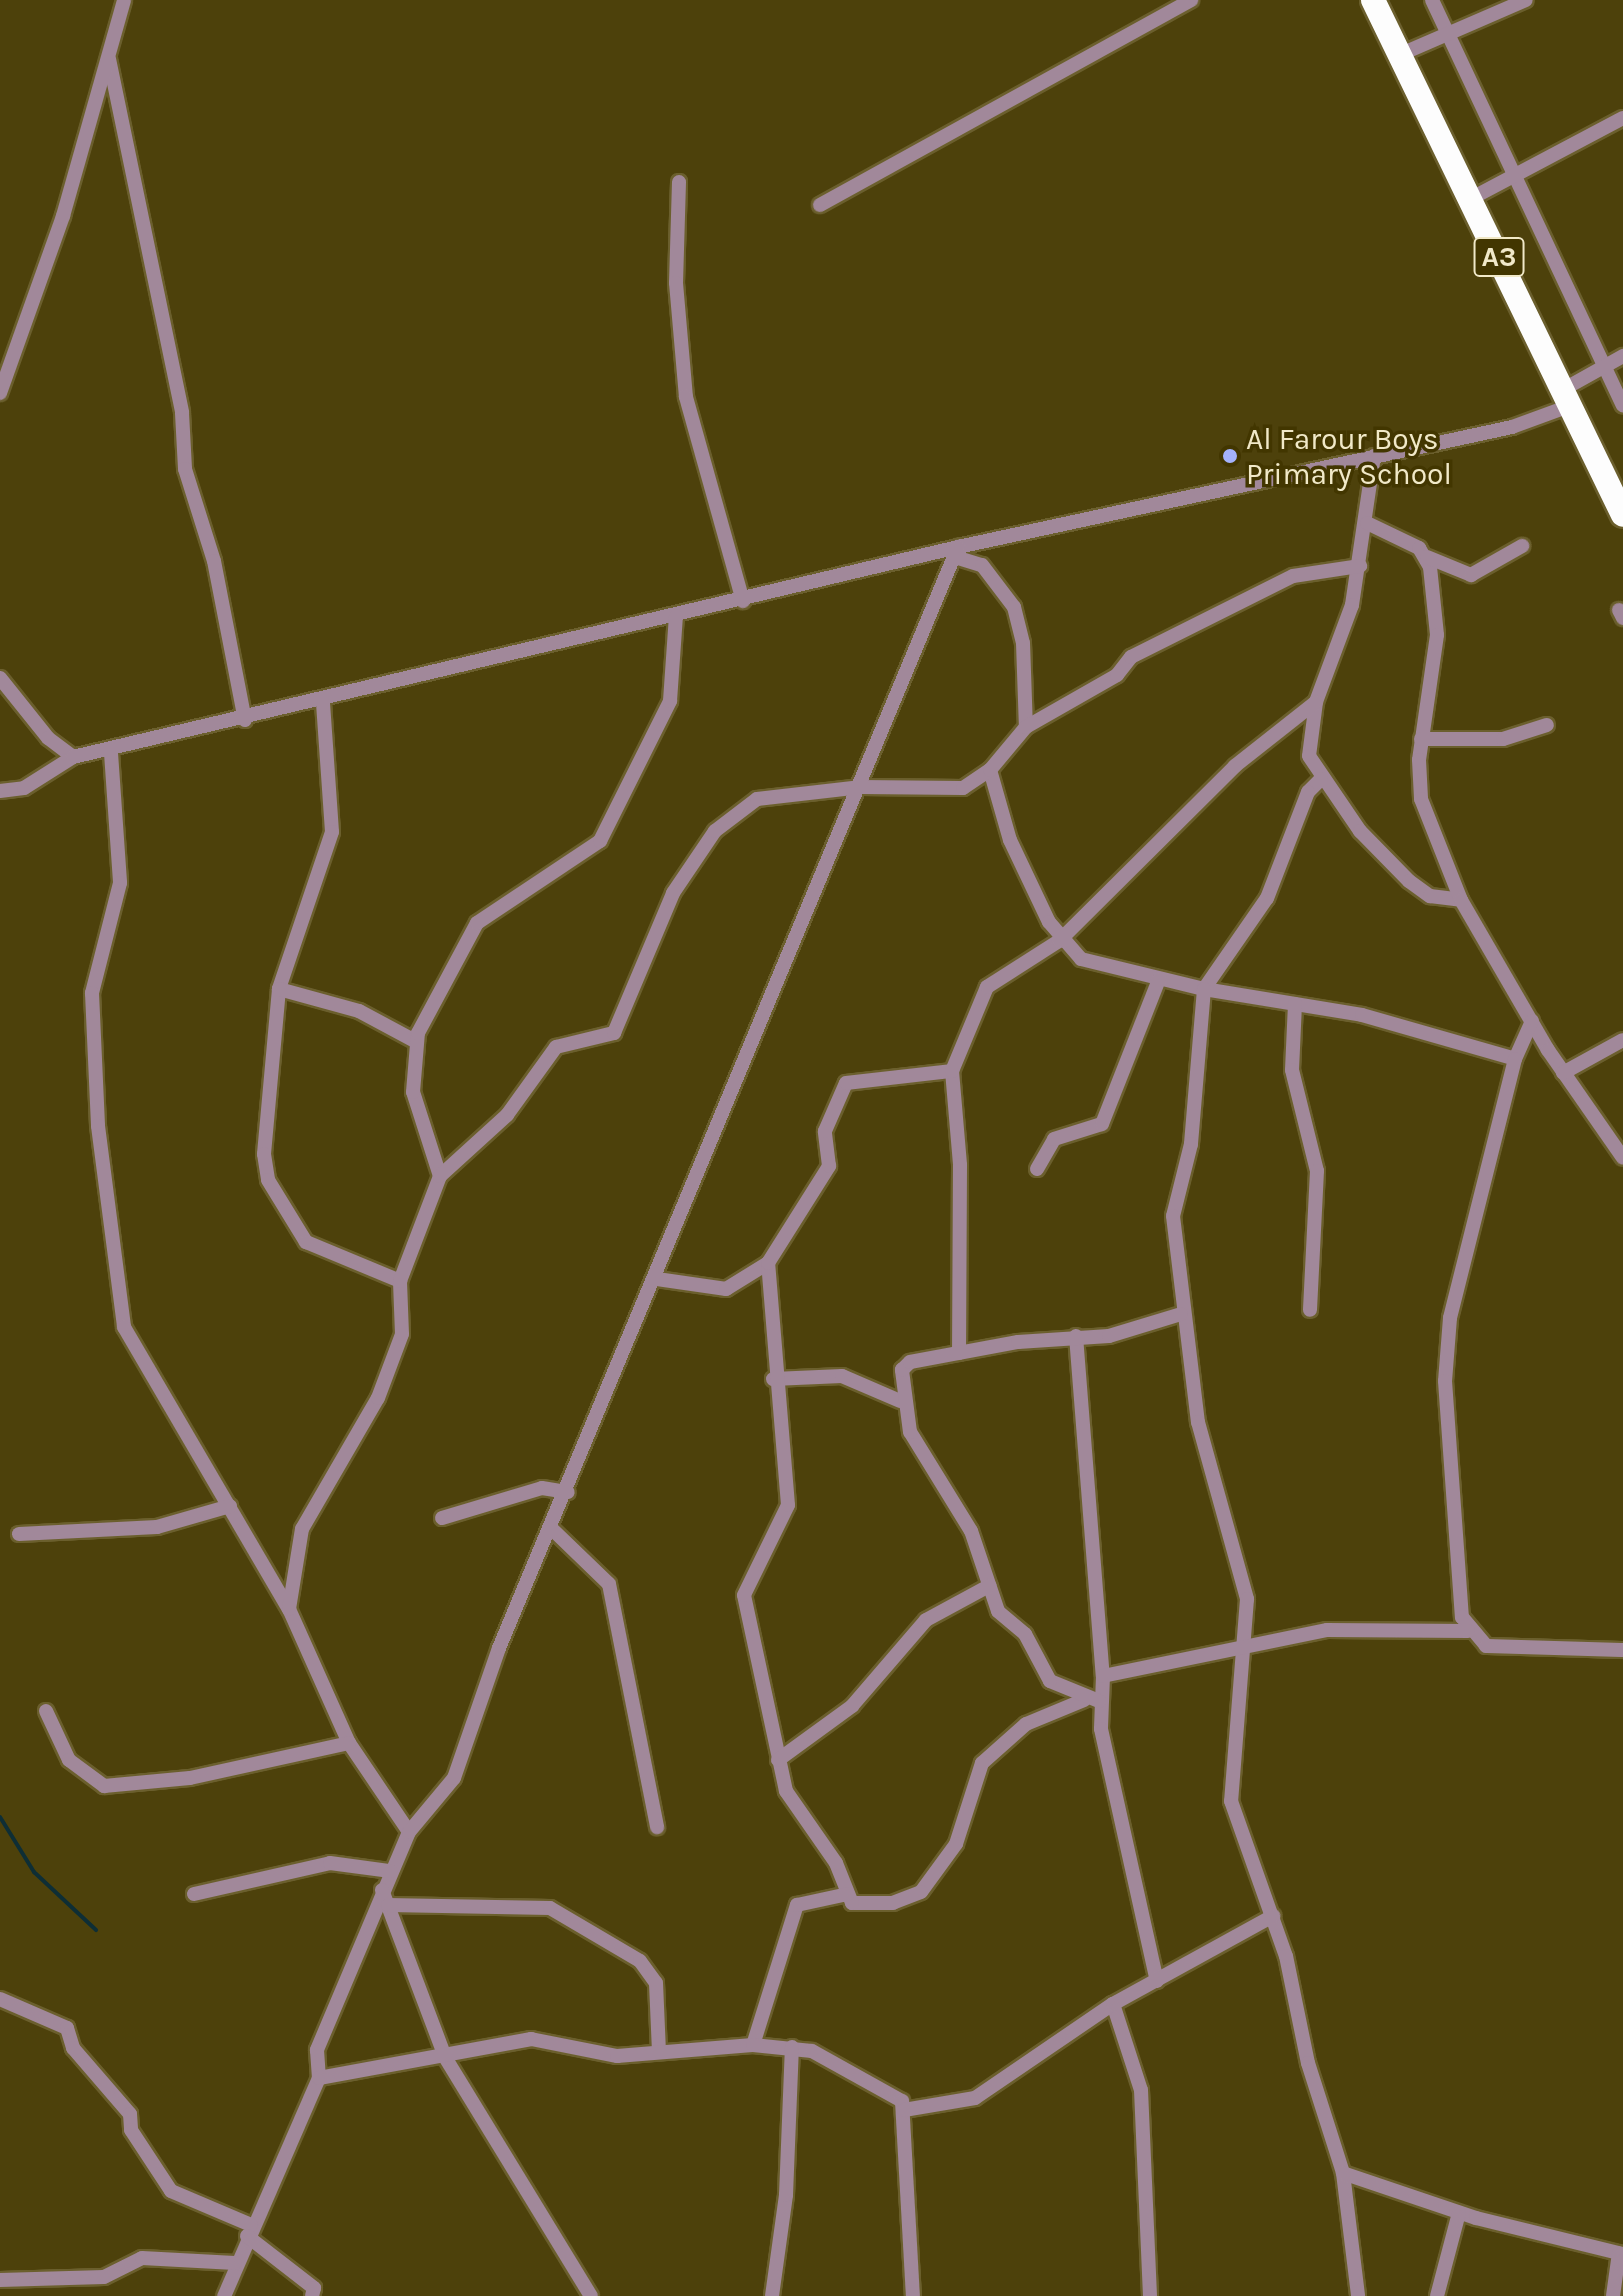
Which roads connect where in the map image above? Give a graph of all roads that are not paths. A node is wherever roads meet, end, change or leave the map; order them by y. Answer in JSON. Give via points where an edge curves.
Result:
{"nodes":[{"id":1,"x":124,"y":0,"type":"edge"},
{"id":2,"x":1191,"y":0,"type":"edge"},
{"id":3,"x":1373,"y":0,"type":"edge"},
{"id":4,"x":1432,"y":0,"type":"edge"},
{"id":5,"x":1526,"y":0,"type":"edge"},
{"id":6,"x":1447,"y":33,"type":"junction"},
{"id":7,"x":1399,"y":55,"type":"junction"},
{"id":8,"x":109,"y":59,"type":"junction"},
{"id":9,"x":1623,"y":118,"type":"edge"},
{"id":10,"x":1512,"y":175,"type":"junction"},
{"id":11,"x":679,"y":182,"type":"dead end"},
{"id":12,"x":1470,"y":199,"type":"junction"},
{"id":13,"x":820,"y":205,"type":"dead end"},
{"id":14,"x":1623,"y":356,"type":"edge"},
{"id":15,"x":1606,"y":367,"type":"junction"},
{"id":16,"x":0,"y":393,"type":"edge"},
{"id":17,"x":1568,"y":397,"type":"junction"},
{"id":18,"x":1623,"y":405,"type":"edge"},
{"id":19,"x":1374,"y":456,"type":"junction"},
{"id":20,"x":1623,"y":515,"type":"edge"},
{"id":21,"x":1367,"y":523,"type":"junction"},
{"id":22,"x":1522,"y":546,"type":"dead end"},
{"id":23,"x":957,"y":552,"type":"junction"},
{"id":24,"x":1427,"y":557,"type":"junction"},
{"id":25,"x":1360,"y":566,"type":"junction"},
{"id":26,"x":743,"y":601,"type":"junction"},
{"id":27,"x":676,"y":616,"type":"junction"},
{"id":28,"x":0,"y":678,"type":"edge"},
{"id":29,"x":1316,"y":702,"type":"junction"},
{"id":30,"x":323,"y":703,"type":"junction"},
{"id":31,"x":245,"y":720,"type":"junction"},
{"id":32,"x":1547,"y":725,"type":"dead end"},
{"id":33,"x":1026,"y":727,"type":"junction"},
{"id":34,"x":1421,"y":739,"type":"junction"},
{"id":35,"x":111,"y":753,"type":"junction"},
{"id":36,"x":73,"y":757,"type":"junction"},
{"id":37,"x":990,"y":770,"type":"junction"},
{"id":38,"x":1321,"y":779,"type":"junction"},
{"id":39,"x":861,"y":787,"type":"junction"},
{"id":40,"x":0,"y":791,"type":"edge"},
{"id":41,"x":1461,"y":900,"type":"junction"},
{"id":42,"x":1059,"y":941,"type":"junction"},
{"id":43,"x":1159,"y":979,"type":"junction"},
{"id":44,"x":279,"y":989,"type":"junction"},
{"id":45,"x":1204,"y":989,"type":"junction"},
{"id":46,"x":1295,"y":1004,"type":"junction"},
{"id":47,"x":1532,"y":1021,"type":"junction"},
{"id":48,"x":1623,"y":1040,"type":"edge"},
{"id":49,"x":415,"y":1041,"type":"junction"},
{"id":50,"x":1515,"y":1059,"type":"junction"},
{"id":51,"x":952,"y":1071,"type":"junction"},
{"id":52,"x":1563,"y":1073,"type":"junction"},
{"id":53,"x":1623,"y":1158,"type":"edge"},
{"id":54,"x":1037,"y":1169,"type":"dead end"},
{"id":55,"x":440,"y":1176,"type":"junction"},
{"id":56,"x":768,"y":1263,"type":"junction"},
{"id":57,"x":657,"y":1279,"type":"junction"},
{"id":58,"x":400,"y":1281,"type":"junction"},
{"id":59,"x":1310,"y":1310,"type":"dead end"},
{"id":60,"x":1181,"y":1314,"type":"junction"},
{"id":61,"x":1076,"y":1336,"type":"junction"},
{"id":62,"x":959,"y":1353,"type":"junction"},
{"id":63,"x":773,"y":1379,"type":"junction"},
{"id":64,"x":900,"y":1401,"type":"junction"},
{"id":65,"x":568,"y":1492,"type":"junction"},
{"id":66,"x":230,"y":1506,"type":"junction"},
{"id":67,"x":442,"y":1518,"type":"dead end"},
{"id":68,"x":552,"y":1529,"type":"junction"},
{"id":69,"x":19,"y":1534,"type":"dead end"},
{"id":70,"x":989,"y":1586,"type":"junction"},
{"id":71,"x":289,"y":1609,"type":"junction"},
{"id":72,"x":1468,"y":1631,"type":"junction"},
{"id":73,"x":1247,"y":1647,"type":"junction"},
{"id":74,"x":1623,"y":1650,"type":"edge"},
{"id":75,"x":1103,"y":1676,"type":"junction"},
{"id":76,"x":1084,"y":1700,"type":"junction"},
{"id":77,"x":1099,"y":1701,"type":"junction"},
{"id":78,"x":46,"y":1711,"type":"dead end"},
{"id":79,"x":349,"y":1743,"type":"junction"},
{"id":80,"x":778,"y":1760,"type":"junction"},
{"id":81,"x":657,"y":1827,"type":"dead end"},
{"id":82,"x":409,"y":1832,"type":"junction"},
{"id":83,"x":390,"y":1871,"type":"junction"},
{"id":84,"x":382,"y":1890,"type":"junction"},
{"id":85,"x":194,"y":1894,"type":"dead end"},
{"id":86,"x":848,"y":1894,"type":"junction"},
{"id":87,"x":388,"y":1905,"type":"junction"},
{"id":88,"x":1273,"y":1916,"type":"junction"},
{"id":89,"x":1157,"y":1981,"type":"junction"},
{"id":90,"x":0,"y":1999,"type":"edge"},
{"id":91,"x":1113,"y":2004,"type":"junction"},
{"id":92,"x":753,"y":2045,"type":"junction"},
{"id":93,"x":792,"y":2047,"type":"junction"},
{"id":94,"x":659,"y":2052,"type":"junction"},
{"id":95,"x":445,"y":2057,"type":"junction"},
{"id":96,"x":319,"y":2078,"type":"junction"},
{"id":97,"x":904,"y":2110,"type":"junction"},
{"id":98,"x":1343,"y":2173,"type":"junction"},
{"id":99,"x":1459,"y":2213,"type":"junction"},
{"id":100,"x":249,"y":2231,"type":"junction"},
{"id":101,"x":1621,"y":2254,"type":"edge"},
{"id":102,"x":235,"y":2263,"type":"junction"},
{"id":103,"x":0,"y":2280,"type":"edge"},
{"id":104,"x":224,"y":2296,"type":"edge"},
{"id":105,"x":312,"y":2296,"type":"edge"},
{"id":106,"x":591,"y":2296,"type":"edge"},
{"id":107,"x":772,"y":2296,"type":"edge"},
{"id":108,"x":913,"y":2296,"type":"edge"},
{"id":109,"x":1150,"y":2296,"type":"edge"},
{"id":110,"x":1358,"y":2296,"type":"edge"},
{"id":111,"x":1437,"y":2296,"type":"edge"},
{"id":112,"x":1613,"y":2296,"type":"edge"}],
"edges":[{"from":1,"to":8,"type":"street"},
{"from":2,"to":13,"type":"street"},
{"from":3,"to":7,"type":"highway","number":"A3"},
{"from":4,"to":6,"type":"street"},
{"from":5,"to":6,"type":"street"},
{"from":6,"to":7,"type":"street"},
{"from":6,"to":10,"type":"street"},
{"from":7,"to":12,"type":"highway","number":"A3"},
{"from":8,"to":16,"type":"street"},
{"from":8,"to":31,"type":"street","via":[[182,413],[185,469],[214,561]]},
{"from":9,"to":10,"type":"street"},
{"from":10,"to":12,"type":"street"},
{"from":10,"to":15,"type":"street"},
{"from":11,"to":26,"type":"street","via":[[676,283],[686,397]]},
{"from":12,"to":17,"type":"highway","number":"A3"},
{"from":14,"to":15,"type":"street"},
{"from":15,"to":17,"type":"street"},
{"from":15,"to":18,"type":"street"},
{"from":17,"to":19,"type":"street","via":[[1543,419]]},
{"from":17,"to":20,"type":"highway","number":"A3"},
{"from":19,"to":21,"type":"street"},
{"from":19,"to":23,"type":"street"},
{"from":21,"to":24,"type":"street"},
{"from":21,"to":25,"type":"street"},
{"from":22,"to":24,"type":"street","via":[[1471,575]]},
{"from":23,"to":26,"type":"street"},
{"from":23,"to":33,"type":"street","via":[[982,565],[1014,607],[1023,643]]},
{"from":23,"to":39,"type":"street"},
{"from":24,"to":34,"type":"street","via":[[1437,635]]},
{"from":25,"to":29,"type":"street"},
{"from":25,"to":33,"type":"street","via":[[1293,576],[1253,593],[1131,657],[1117,675]]},
{"from":26,"to":27,"type":"street"},
{"from":27,"to":30,"type":"street"},
{"from":27,"to":49,"type":"street","via":[[670,701],[600,841],[477,923]]},
{"from":28,"to":36,"type":"street","via":[[48,738]]},
{"from":29,"to":38,"type":"street","via":[[1309,756]]},
{"from":29,"to":42,"type":"street","via":[[1235,766]]},
{"from":30,"to":31,"type":"street"},
{"from":30,"to":44,"type":"street","via":[[332,832]]},
{"from":31,"to":35,"type":"street"},
{"from":32,"to":34,"type":"street","via":[[1503,739]]},
{"from":33,"to":37,"type":"street"},
{"from":34,"to":41,"type":"street","via":[[1421,799]]},
{"from":35,"to":36,"type":"street"},
{"from":35,"to":66,"type":"street","via":[[120,883],[92,993],[115,1285],[133,1349]]},
{"from":36,"to":40,"type":"street","via":[[24,788]]},
{"from":37,"to":39,"type":"street","via":[[963,788]]},
{"from":37,"to":42,"type":"street","via":[[1010,840]]},
{"from":38,"to":41,"type":"street","via":[[1420,891]]},
{"from":38,"to":45,"type":"street","via":[[1308,792],[1267,898]]},
{"from":39,"to":55,"type":"street","via":[[757,799],[737,810],[684,872],[614,1033],[556,1047],[507,1115]]},
{"from":39,"to":57,"type":"street"},
{"from":41,"to":47,"type":"street"},
{"from":42,"to":43,"type":"street","via":[[1089,963]]},
{"from":42,"to":51,"type":"street","via":[[987,987]]},
{"from":43,"to":45,"type":"street"},
{"from":43,"to":54,"type":"street","via":[[1102,1124],[1054,1139]]},
{"from":44,"to":49,"type":"street","via":[[359,1011]]},
{"from":44,"to":58,"type":"street","via":[[268,1180],[306,1242],[327,1257]]},
{"from":45,"to":46,"type":"street"},
{"from":45,"to":60,"type":"street","via":[[1191,1144],[1173,1216]]},
{"from":46,"to":50,"type":"street"},
{"from":46,"to":59,"type":"street","via":[[1292,1070],[1317,1171]]},
{"from":47,"to":50,"type":"street"},
{"from":47,"to":52,"type":"street"},
{"from":48,"to":52,"type":"street"},
{"from":49,"to":55,"type":"street","via":[[413,1092]]},
{"from":50,"to":72,"type":"street","via":[[1487,1189],[1457,1281],[1445,1381]]},
{"from":51,"to":56,"type":"street","via":[[846,1083],[825,1131],[827,1172]]},
{"from":51,"to":62,"type":"street"},
{"from":52,"to":53,"type":"street"},
{"from":55,"to":58,"type":"street"},
{"from":56,"to":57,"type":"street","via":[[726,1289]]},
{"from":56,"to":63,"type":"street"},
{"from":57,"to":65,"type":"street"},
{"from":58,"to":71,"type":"street","via":[[402,1334],[378,1398],[302,1529]]},
{"from":60,"to":61,"type":"street","via":[[1109,1336]]},
{"from":60,"to":73,"type":"street","via":[[1203,1446],[1239,1554]]},
{"from":61,"to":62,"type":"street"},
{"from":61,"to":75,"type":"street"},
{"from":62,"to":64,"type":"street","via":[[910,1362],[902,1370]]},
{"from":63,"to":64,"type":"street","via":[[842,1376]]},
{"from":63,"to":80,"type":"street","via":[[788,1509],[744,1595]]},
{"from":64,"to":70,"type":"street","via":[[926,1462],[971,1531]]},
{"from":65,"to":67,"type":"street","via":[[542,1488]]},
{"from":65,"to":68,"type":"street"},
{"from":66,"to":69,"type":"street","via":[[157,1527]]},
{"from":66,"to":71,"type":"street"},
{"from":68,"to":81,"type":"street","via":[[609,1584]]},
{"from":68,"to":82,"type":"street","via":[[447,1794]]},
{"from":70,"to":76,"type":"street","via":[[1046,1677]]},
{"from":70,"to":80,"type":"street","via":[[926,1620],[852,1706]]},
{"from":71,"to":79,"type":"street"},
{"from":72,"to":73,"type":"street","via":[[1327,1630]]},
{"from":72,"to":74,"type":"street","via":[[1486,1646]]},
{"from":73,"to":75,"type":"street"},
{"from":73,"to":88,"type":"street","via":[[1231,1801],[1246,1860]]},
{"from":75,"to":77,"type":"street"},
{"from":76,"to":77,"type":"street"},
{"from":76,"to":86,"type":"street","via":[[1026,1724],[982,1763],[956,1844],[921,1892],[870,1905],[852,1903]]},
{"from":77,"to":89,"type":"street","via":[[1121,1838]]},
{"from":78,"to":79,"type":"street","via":[[69,1760],[104,1786],[190,1778]]},
{"from":79,"to":82,"type":"street"},
{"from":80,"to":86,"type":"street","via":[[797,1817],[836,1863]]},
{"from":82,"to":83,"type":"street"},
{"from":83,"to":84,"type":"street"},
{"from":83,"to":85,"type":"street","via":[[330,1863]]},
{"from":84,"to":87,"type":"street"},
{"from":84,"to":96,"type":"street","via":[[317,2050]]},
{"from":86,"to":92,"type":"street","via":[[797,1905]]},
{"from":87,"to":94,"type":"street","via":[[550,1908],[640,1961],[656,1983]]},
{"from":87,"to":95,"type":"street"},
{"from":88,"to":89,"type":"street"},
{"from":88,"to":98,"type":"street"},
{"from":89,"to":91,"type":"street"},
{"from":90,"to":100,"type":"street","via":[[67,2028],[73,2048],[126,2107],[131,2130],[171,2191]]},
{"from":91,"to":97,"type":"street","via":[[975,2098]]},
{"from":91,"to":109,"type":"street","via":[[1141,2090]]},
{"from":92,"to":93,"type":"street"},
{"from":92,"to":94,"type":"street"},
{"from":93,"to":97,"type":"street","via":[[897,2095]]},
{"from":93,"to":107,"type":"street","via":[[786,2195]]},
{"from":94,"to":95,"type":"street","via":[[617,2056],[531,2039]]},
{"from":95,"to":96,"type":"street"},
{"from":95,"to":106,"type":"street"},
{"from":96,"to":100,"type":"street"},
{"from":97,"to":108,"type":"street"},
{"from":98,"to":99,"type":"street"},
{"from":98,"to":110,"type":"street"},
{"from":99,"to":101,"type":"street"},
{"from":99,"to":111,"type":"street"},
{"from":100,"to":102,"type":"street"},
{"from":100,"to":105,"type":"street","via":[[314,2288]]},
{"from":101,"to":112,"type":"street"},
{"from":102,"to":103,"type":"street","via":[[142,2258],[104,2277],[53,2273]]},
{"from":102,"to":104,"type":"street"}]}
